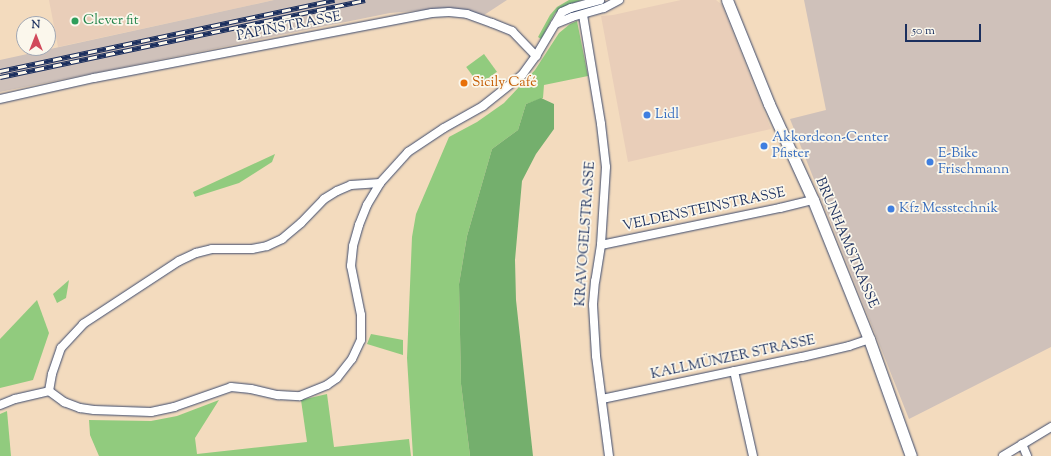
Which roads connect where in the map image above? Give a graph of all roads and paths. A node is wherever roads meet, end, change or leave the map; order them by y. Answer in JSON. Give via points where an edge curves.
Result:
{"nodes":[{"id":1,"x":600,"y":0,"type":"edge"},
{"id":2,"x":614,"y":0,"type":"edge"},
{"id":3,"x":727,"y":0,"type":"edge"},
{"id":4,"x":583,"y":15,"type":"junction"},
{"id":5,"x":555,"y":24,"type":"junction"},
{"id":6,"x":536,"y":56,"type":"junction"},
{"id":7,"x":0,"y":99,"type":"edge"},
{"id":8,"x":380,"y":183,"type":"junction"},
{"id":9,"x":813,"y":200,"type":"junction"},
{"id":10,"x":601,"y":245,"type":"junction"},
{"id":11,"x":869,"y":339,"type":"junction"},
{"id":12,"x":734,"y":371,"type":"junction"},
{"id":13,"x":49,"y":391,"type":"junction"},
{"id":14,"x":602,"y":399,"type":"junction"},
{"id":15,"x":0,"y":405,"type":"edge"},
{"id":16,"x":1051,"y":427,"type":"edge"},
{"id":17,"x":1022,"y":444,"type":"junction"},
{"id":18,"x":609,"y":456,"type":"edge"},
{"id":19,"x":753,"y":456,"type":"edge"},
{"id":20,"x":911,"y":456,"type":"edge"},
{"id":21,"x":1003,"y":456,"type":"edge"},
{"id":22,"x":1026,"y":456,"type":"edge"}],
"edges":[{"from":1,"to":5,"type":"street","via":[[562,12]]},
{"from":2,"to":4,"type":"street","via":[[604,8]]},
{"from":3,"to":9,"type":"street","name":"BRUNHAMSTRASSE","via":[[769,104]]},
{"from":4,"to":5,"type":"street"},
{"from":4,"to":10,"type":"street","name":"KRAVOGELSTRASSE","via":[[606,167]]},
{"from":5,"to":6,"type":"street"},
{"from":6,"to":7,"type":"street","name":"PAPINSTRASSE","via":[[512,31],[467,14],[449,12],[94,78]]},
{"from":6,"to":8,"type":"street","via":[[522,75],[483,106],[408,152]]},
{"from":8,"to":13,"type":"street","via":[[351,185],[337,191],[324,199],[301,224],[282,239],[267,246],[252,249],[212,249],[179,261],[82,324],[61,348]]},
{"from":8,"to":13,"type":"street","via":[[358,224],[353,246],[351,266],[361,315],[361,340],[352,360],[337,378],[327,385],[300,396],[231,387],[174,408],[151,412],[80,408],[64,402]]},
{"from":9,"to":10,"type":"street","name":"VELDENSTEINSTRASSE"},
{"from":9,"to":11,"type":"street","name":"BRUNHAMSTRASSE"},
{"from":10,"to":14,"type":"street","name":"KRAVOGELSTRASSE","via":[[593,305]]},
{"from":11,"to":12,"type":"street","name":"KALLMÜNZER STRASSE"},
{"from":11,"to":20,"type":"street","name":"BRUNHAMSTRASSE"},
{"from":12,"to":14,"type":"street","name":"KALLMÜNZER STRASSE"},
{"from":12,"to":19,"type":"street"},
{"from":13,"to":15,"type":"street"},
{"from":14,"to":18,"type":"street","name":"KRAVOGELSTRASSE"},
{"from":16,"to":17,"type":"street"},
{"from":17,"to":21,"type":"street"},
{"from":17,"to":22,"type":"street"}]}
